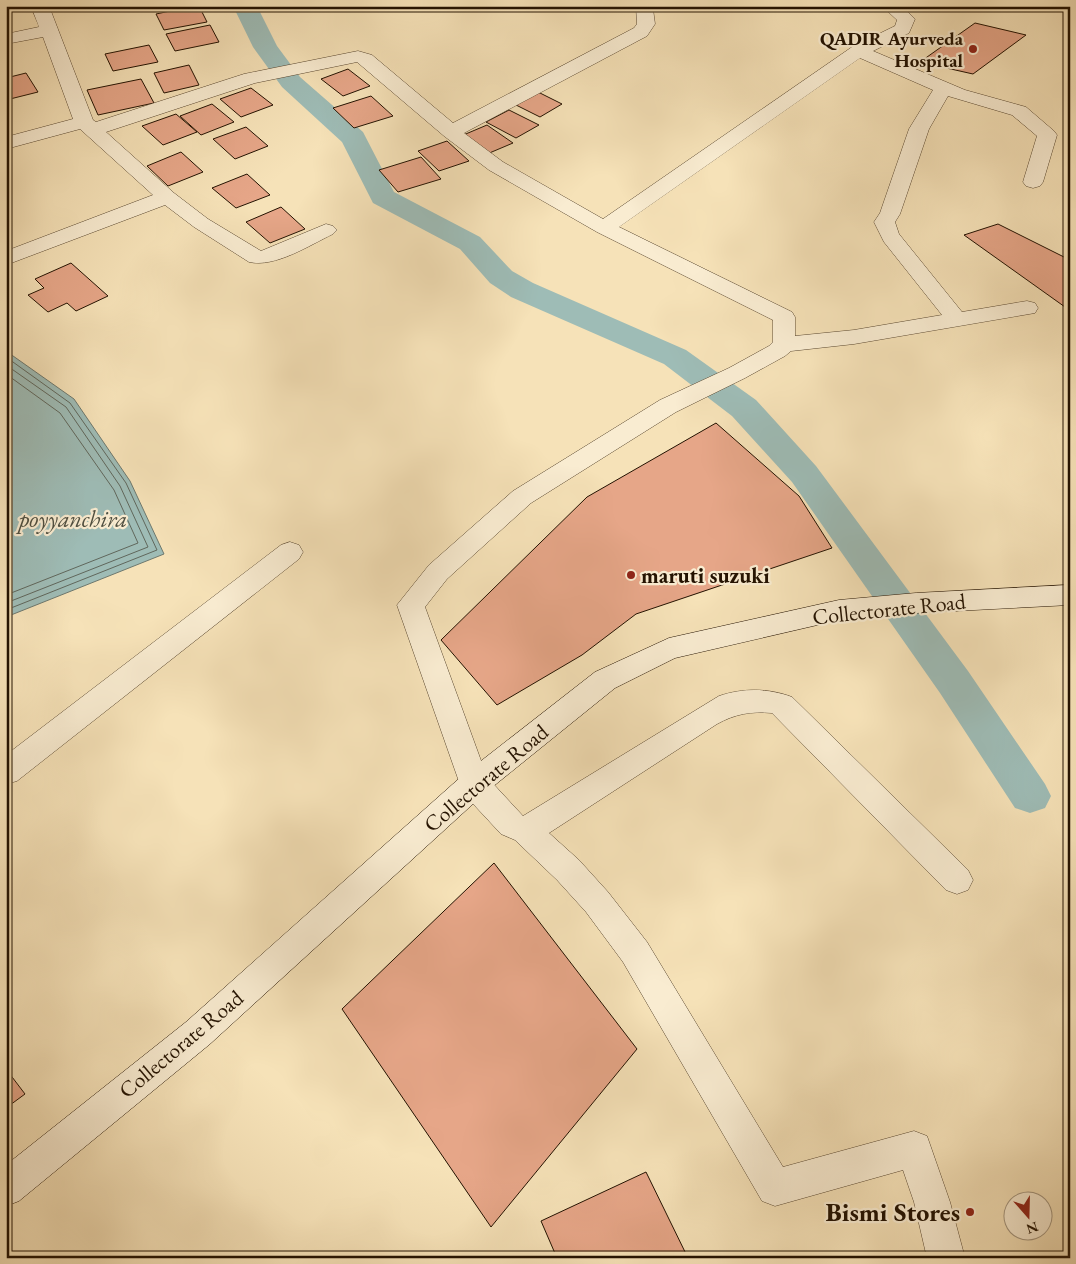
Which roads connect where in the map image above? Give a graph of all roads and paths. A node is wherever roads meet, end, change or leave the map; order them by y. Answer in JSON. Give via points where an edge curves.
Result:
{"nodes":[{"id":1,"x":40,"y":6,"type":"edge"},
{"id":2,"x":646,"y":6,"type":"edge"},
{"id":3,"x":891,"y":6,"type":"edge"},
{"id":4,"x":49,"y":31,"type":"junction"},
{"id":5,"x":6,"y":39,"type":"edge"},
{"id":6,"x":858,"y":51,"type":"junction"},
{"id":7,"x":944,"y":88,"type":"junction"},
{"id":8,"x":88,"y":126,"type":"junction"},
{"id":9,"x":451,"y":132,"type":"junction"},
{"id":10,"x":6,"y":144,"type":"edge"},
{"id":11,"x":1033,"y":182,"type":"dead end"},
{"id":12,"x":167,"y":197,"type":"junction"},
{"id":13,"x":604,"y":228,"type":"junction"},
{"id":14,"x":326,"y":230,"type":"dead end"},
{"id":15,"x":6,"y":259,"type":"edge"},
{"id":16,"x":1027,"y":308,"type":"dead end"},
{"id":17,"x":957,"y":320,"type":"junction"},
{"id":18,"x":784,"y":344,"type":"junction"},
{"id":19,"x":290,"y":552,"type":"dead end"},
{"id":20,"x":1070,"y":594,"type":"edge"},
{"id":21,"x":6,"y":772,"type":"edge"},
{"id":22,"x":474,"y":784,"type":"junction"},
{"id":23,"x":526,"y":831,"type":"junction"},
{"id":24,"x":957,"y":880,"type":"dead end"},
{"id":25,"x":6,"y":1188,"type":"edge"},
{"id":26,"x":946,"y":1258,"type":"edge"}],
"edges":[{"from":1,"to":4,"type":"street"},
{"from":2,"to":9,"type":"street","via":[[646,24],[641,32]]},
{"from":3,"to":6,"type":"street","via":[[906,19],[903,29]]},
{"from":4,"to":5,"type":"street"},
{"from":4,"to":8,"type":"street"},
{"from":6,"to":7,"type":"street"},
{"from":6,"to":13,"type":"street"},
{"from":7,"to":11,"type":"street","via":[[1019,111],[1047,135]]},
{"from":7,"to":17,"type":"street","via":[[919,129],[890,214],[884,222],[887,234]]},
{"from":8,"to":9,"type":"street","via":[[251,78],[351,56],[366,58]]},
{"from":8,"to":10,"type":"street"},
{"from":8,"to":12,"type":"street"},
{"from":9,"to":13,"type":"street","via":[[496,166]]},
{"from":12,"to":14,"type":"street","via":[[256,257],[266,257]]},
{"from":12,"to":15,"type":"street"},
{"from":13,"to":18,"type":"street","via":[[784,317]]},
{"from":16,"to":17,"type":"street"},
{"from":17,"to":18,"type":"street","via":[[854,337]]},
{"from":18,"to":22,"type":"street","via":[[737,373],[668,406],[522,497],[438,572],[411,604]]},
{"from":19,"to":21,"type":"street"},
{"from":20,"to":22,"type":"street","name":"Collectorate Road","via":[[839,610],[668,649],[605,680]]},
{"from":22,"to":23,"type":"street","via":[[512,825]]},
{"from":22,"to":25,"type":"street","name":"Collectorate Road","via":[[198,1033]]},
{"from":23,"to":24,"type":"street","via":[[729,704],[774,702],[782,705]]},
{"from":23,"to":26,"type":"street","via":[[597,902],[635,952],[775,1188],[914,1149]]}]}
